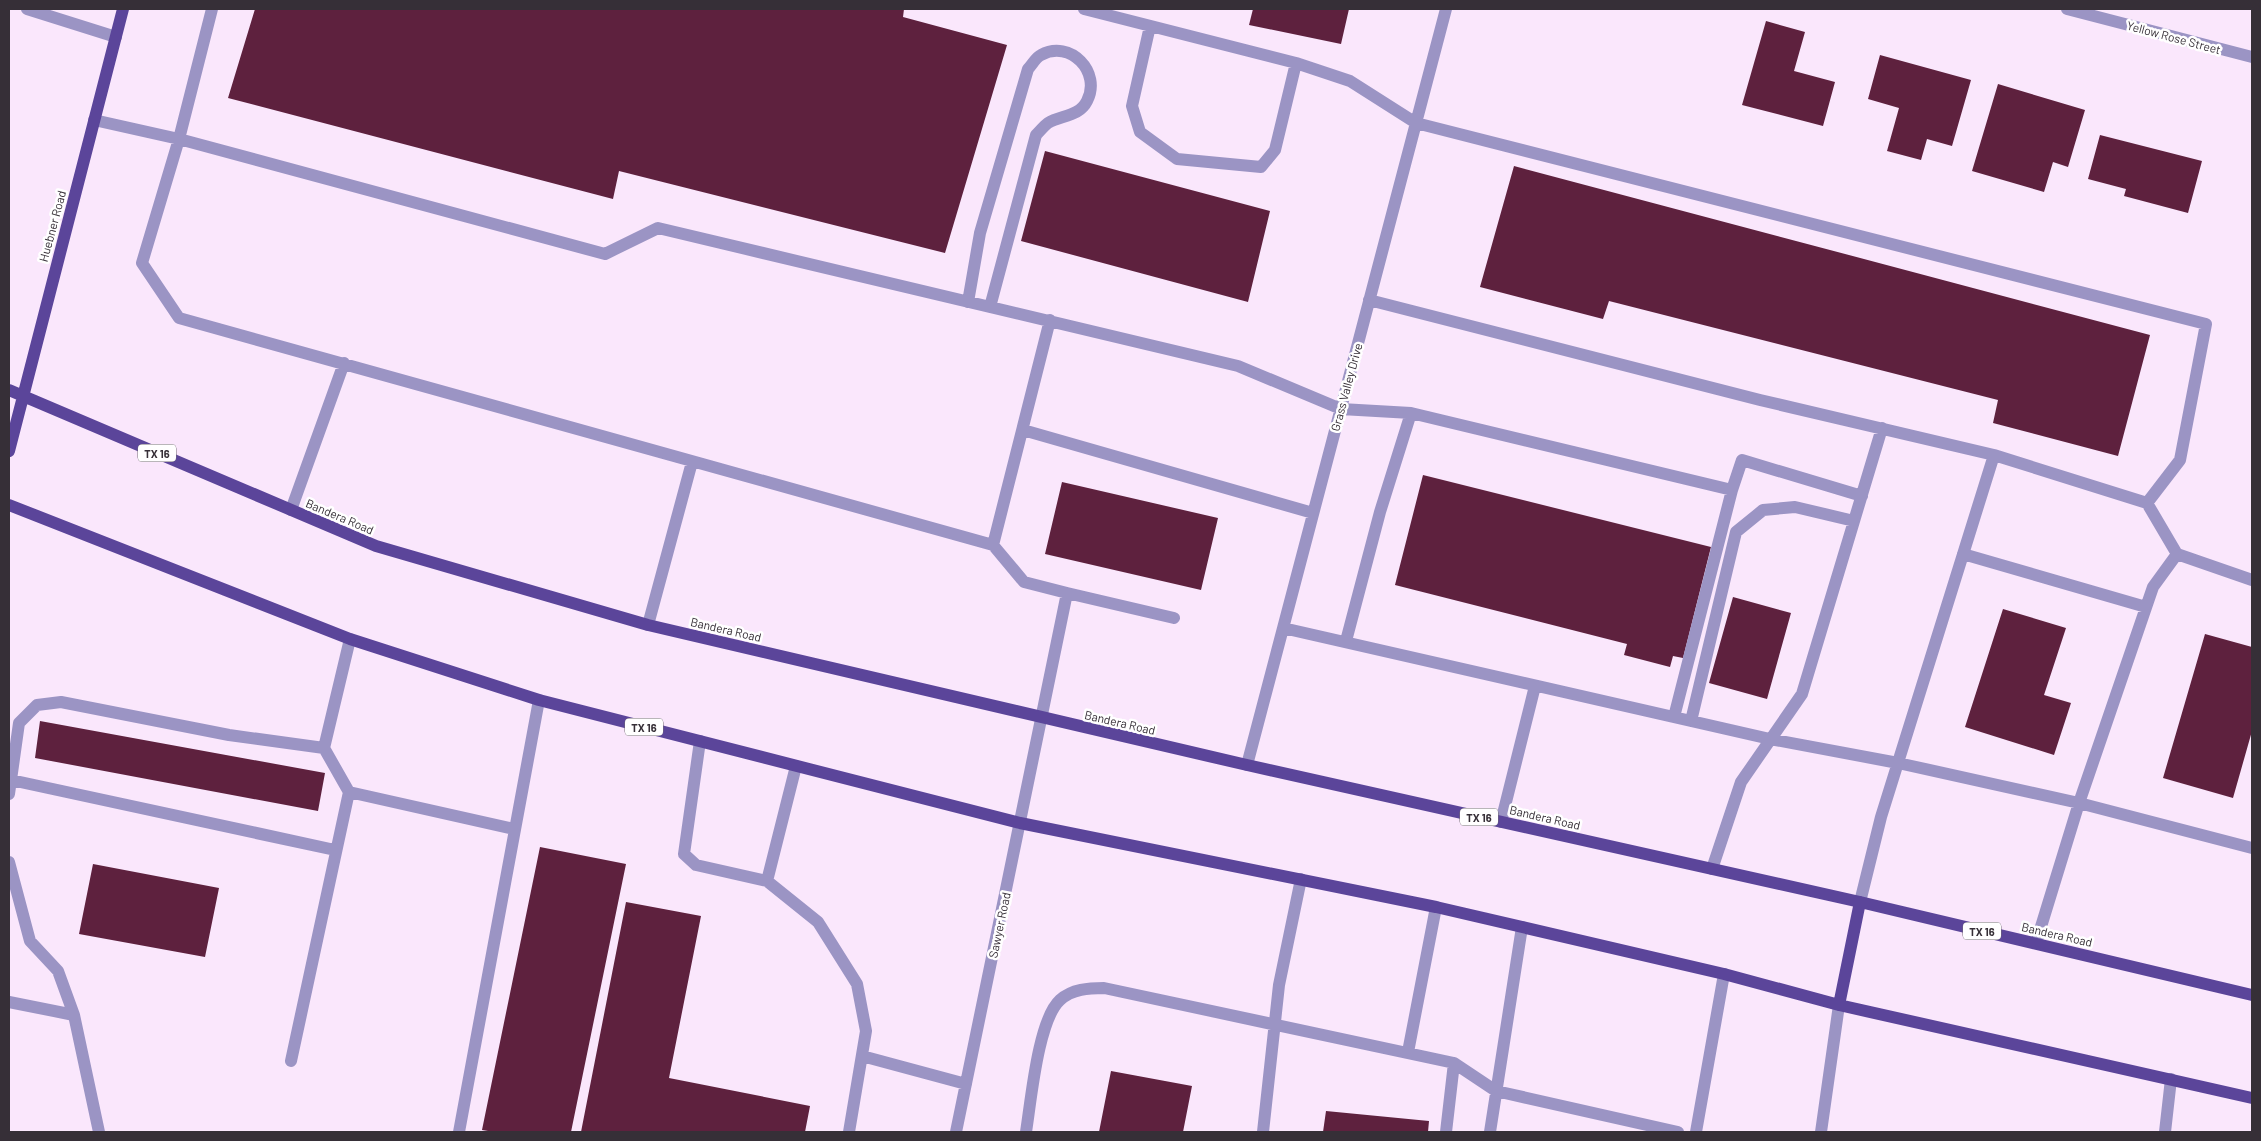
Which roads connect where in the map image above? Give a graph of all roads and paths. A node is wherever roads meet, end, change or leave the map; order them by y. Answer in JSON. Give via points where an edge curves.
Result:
{"nodes":[{"id":1,"x":27,"y":9,"type":"edge"},
{"id":2,"x":123,"y":9,"type":"edge"},
{"id":3,"x":212,"y":9,"type":"edge"},
{"id":4,"x":1084,"y":9,"type":"edge"},
{"id":5,"x":1446,"y":9,"type":"edge"},
{"id":6,"x":2067,"y":9,"type":"edge"},
{"id":7,"x":1150,"y":26,"type":"junction"},
{"id":8,"x":116,"y":37,"type":"junction"},
{"id":9,"x":2252,"y":58,"type":"edge"},
{"id":10,"x":1296,"y":63,"type":"junction"},
{"id":11,"x":94,"y":120,"type":"junction"},
{"id":12,"x":1416,"y":123,"type":"junction"},
{"id":13,"x":179,"y":138,"type":"junction"},
{"id":14,"x":1369,"y":300,"type":"junction"},
{"id":15,"x":968,"y":302,"type":"junction"},
{"id":16,"x":990,"y":307,"type":"junction"},
{"id":17,"x":1050,"y":320,"type":"junction"},
{"id":18,"x":344,"y":363,"type":"junction"},
{"id":19,"x":9,"y":390,"type":"edge"},
{"id":20,"x":22,"y":396,"type":"junction"},
{"id":21,"x":1340,"y":409,"type":"junction"},
{"id":22,"x":1411,"y":413,"type":"junction"},
{"id":23,"x":1882,"y":428,"type":"junction"},
{"id":24,"x":1023,"y":430,"type":"junction"},
{"id":25,"x":9,"y":451,"type":"edge"},
{"id":26,"x":1994,"y":455,"type":"junction"},
{"id":27,"x":692,"y":462,"type":"junction"},
{"id":28,"x":1732,"y":490,"type":"junction"},
{"id":29,"x":1862,"y":496,"type":"junction"},
{"id":30,"x":2147,"y":503,"type":"junction"},
{"id":31,"x":9,"y":505,"type":"edge"},
{"id":32,"x":291,"y":510,"type":"junction"},
{"id":33,"x":1313,"y":513,"type":"junction"},
{"id":34,"x":1854,"y":521,"type":"junction"},
{"id":35,"x":993,"y":545,"type":"junction"},
{"id":36,"x":1964,"y":554,"type":"junction"},
{"id":37,"x":2177,"y":554,"type":"junction"},
{"id":38,"x":2252,"y":580,"type":"edge"},
{"id":39,"x":1067,"y":593,"type":"junction"},
{"id":40,"x":2146,"y":607,"type":"junction"},
{"id":41,"x":1174,"y":618,"type":"dead end"},
{"id":42,"x":648,"y":625,"type":"junction"},
{"id":43,"x":1283,"y":628,"type":"junction"},
{"id":44,"x":350,"y":639,"type":"junction"},
{"id":45,"x":1346,"y":641,"type":"junction"},
{"id":46,"x":1535,"y":686,"type":"junction"},
{"id":47,"x":539,"y":700,"type":"junction"},
{"id":48,"x":1674,"y":717,"type":"junction"},
{"id":49,"x":1042,"y":718,"type":"junction"},
{"id":50,"x":1690,"y":721,"type":"junction"},
{"id":51,"x":1770,"y":740,"type":"junction"},
{"id":52,"x":700,"y":741,"type":"junction"},
{"id":53,"x":324,"y":748,"type":"junction"},
{"id":54,"x":1898,"y":763,"type":"junction"},
{"id":55,"x":1247,"y":765,"type":"junction"},
{"id":56,"x":796,"y":766,"type":"junction"},
{"id":57,"x":11,"y":780,"type":"junction"},
{"id":58,"x":349,"y":792,"type":"junction"},
{"id":59,"x":9,"y":794,"type":"edge"},
{"id":60,"x":2079,"y":803,"type":"junction"},
{"id":61,"x":1501,"y":822,"type":"junction"},
{"id":62,"x":1020,"y":823,"type":"junction"},
{"id":63,"x":514,"y":829,"type":"junction"},
{"id":64,"x":2252,"y":848,"type":"edge"},
{"id":65,"x":335,"y":850,"type":"junction"},
{"id":66,"x":9,"y":862,"type":"edge"},
{"id":67,"x":1712,"y":869,"type":"junction"},
{"id":68,"x":1301,"y":879,"type":"junction"},
{"id":69,"x":767,"y":881,"type":"junction"},
{"id":70,"x":1860,"y":902,"type":"junction"},
{"id":71,"x":1436,"y":907,"type":"junction"},
{"id":72,"x":1522,"y":927,"type":"junction"},
{"id":73,"x":2036,"y":943,"type":"junction"},
{"id":74,"x":1724,"y":974,"type":"junction"},
{"id":75,"x":2251,"y":992,"type":"edge"},
{"id":76,"x":9,"y":1002,"type":"edge"},
{"id":77,"x":1840,"y":1005,"type":"junction"},
{"id":78,"x":74,"y":1016,"type":"junction"},
{"id":79,"x":1275,"y":1025,"type":"junction"},
{"id":80,"x":1408,"y":1052,"type":"junction"},
{"id":81,"x":862,"y":1056,"type":"junction"},
{"id":82,"x":291,"y":1061,"type":"dead end"},
{"id":83,"x":1454,"y":1063,"type":"junction"},
{"id":84,"x":2171,"y":1079,"type":"junction"},
{"id":85,"x":966,"y":1084,"type":"junction"},
{"id":86,"x":1496,"y":1091,"type":"junction"},
{"id":87,"x":2252,"y":1098,"type":"edge"},
{"id":88,"x":99,"y":1132,"type":"edge"},
{"id":89,"x":458,"y":1132,"type":"edge"},
{"id":90,"x":849,"y":1132,"type":"edge"},
{"id":91,"x":956,"y":1132,"type":"edge"},
{"id":92,"x":1026,"y":1132,"type":"edge"},
{"id":93,"x":1263,"y":1132,"type":"edge"},
{"id":94,"x":1446,"y":1132,"type":"edge"},
{"id":95,"x":1490,"y":1132,"type":"edge"},
{"id":96,"x":1678,"y":1132,"type":"edge"},
{"id":97,"x":1696,"y":1132,"type":"edge"},
{"id":98,"x":1820,"y":1132,"type":"edge"},
{"id":99,"x":2165,"y":1132,"type":"edge"}],
"edges":[{"from":1,"to":8,"type":"street"},
{"from":2,"to":8,"type":"main road","name":"Huebner Road"},
{"from":3,"to":13,"type":"street"},
{"from":4,"to":7,"type":"street"},
{"from":5,"to":12,"type":"street","name":"Grass Valley Drive"},
{"from":6,"to":9,"type":"street","name":"Yellow Rose Street"},
{"from":7,"to":10,"type":"street"},
{"from":7,"to":10,"type":"street","via":[[1132,106],[1140,132],[1177,159],[1261,167],[1274,150]]},
{"from":8,"to":11,"type":"main road","name":"Huebner Road"},
{"from":10,"to":12,"type":"street","via":[[1350,81]]},
{"from":11,"to":13,"type":"street"},
{"from":11,"to":20,"type":"main road","name":"Huebner Road"},
{"from":12,"to":14,"type":"street","name":"Grass Valley Drive"},
{"from":12,"to":30,"type":"street","via":[[2206,324],[2180,460]]},
{"from":13,"to":15,"type":"street","via":[[605,254],[658,228]]},
{"from":13,"to":18,"type":"street","via":[[142,264],[179,318]]},
{"from":14,"to":21,"type":"street","name":"Grass Valley Drive"},
{"from":14,"to":23,"type":"street"},
{"from":15,"to":16,"type":"street"},
{"from":15,"to":16,"type":"street","via":[[980,233],[1028,69],[1040,55],[1058,50],[1075,55],[1086,67],[1090,83],[1088,101],[1077,112],[1048,123],[1036,134]]},
{"from":16,"to":17,"type":"street"},
{"from":17,"to":21,"type":"street","via":[[1238,366]]},
{"from":17,"to":24,"type":"street"},
{"from":18,"to":27,"type":"street"},
{"from":18,"to":32,"type":"street"},
{"from":19,"to":20,"type":"main road","name":"Bandera Road","number":"TX 16"},
{"from":20,"to":25,"type":"main road","name":"Huebner Road"},
{"from":20,"to":32,"type":"main road","name":"Bandera Road","number":"TX 16"},
{"from":21,"to":22,"type":"street"},
{"from":21,"to":33,"type":"street","name":"Grass Valley Drive"},
{"from":22,"to":28,"type":"street"},
{"from":22,"to":45,"type":"street","via":[[1380,512]]},
{"from":23,"to":26,"type":"street"},
{"from":23,"to":29,"type":"street"},
{"from":24,"to":33,"type":"street"},
{"from":24,"to":35,"type":"street"},
{"from":26,"to":30,"type":"street"},
{"from":26,"to":36,"type":"street"},
{"from":27,"to":35,"type":"street"},
{"from":27,"to":42,"type":"street"},
{"from":28,"to":29,"type":"street","via":[[1742,460]]},
{"from":28,"to":48,"type":"street"},
{"from":29,"to":34,"type":"street"},
{"from":30,"to":37,"type":"street"},
{"from":31,"to":44,"type":"main road","number":"TX 16"},
{"from":32,"to":42,"type":"main road","name":"Bandera Road","number":"TX 16","via":[[376,546]]},
{"from":33,"to":43,"type":"street","name":"Grass Valley Drive"},
{"from":34,"to":50,"type":"street","via":[[1795,507],[1762,510],[1736,532]]},
{"from":34,"to":51,"type":"street","via":[[1802,694]]},
{"from":35,"to":39,"type":"street","via":[[1024,582]]},
{"from":36,"to":40,"type":"street"},
{"from":36,"to":54,"type":"street"},
{"from":37,"to":38,"type":"street"},
{"from":37,"to":40,"type":"street","via":[[2153,587]]},
{"from":39,"to":41,"type":"street"},
{"from":39,"to":49,"type":"street","name":"Sawyer Road"},
{"from":40,"to":60,"type":"street"},
{"from":42,"to":49,"type":"main road","name":"Bandera Road","number":"TX 16"},
{"from":43,"to":45,"type":"street"},
{"from":43,"to":55,"type":"street","name":"Grass Valley Drive"},
{"from":44,"to":47,"type":"main road","number":"TX 16"},
{"from":44,"to":53,"type":"street"},
{"from":45,"to":46,"type":"street"},
{"from":46,"to":48,"type":"street"},
{"from":46,"to":61,"type":"street"},
{"from":47,"to":52,"type":"main road","number":"TX 16"},
{"from":47,"to":63,"type":"street"},
{"from":48,"to":50,"type":"street"},
{"from":49,"to":55,"type":"main road","name":"Bandera Road","number":"TX 16"},
{"from":49,"to":62,"type":"street","name":"Sawyer Road"},
{"from":50,"to":51,"type":"street"},
{"from":51,"to":54,"type":"street"},
{"from":51,"to":67,"type":"street","via":[[1741,782]]},
{"from":52,"to":56,"type":"main road","number":"TX 16"},
{"from":52,"to":69,"type":"street","via":[[684,854],[696,865]]},
{"from":53,"to":57,"type":"street","via":[[229,735],[61,702],[37,705],[19,723]]},
{"from":53,"to":58,"type":"street"},
{"from":54,"to":60,"type":"street"},
{"from":54,"to":70,"type":"street"},
{"from":55,"to":61,"type":"main road","name":"Bandera Road","number":"TX 16"},
{"from":56,"to":62,"type":"main road","number":"TX 16"},
{"from":56,"to":69,"type":"street"},
{"from":57,"to":59,"type":"street"},
{"from":57,"to":65,"type":"street"},
{"from":58,"to":63,"type":"street"},
{"from":58,"to":65,"type":"street"},
{"from":60,"to":64,"type":"street"},
{"from":60,"to":73,"type":"street"},
{"from":61,"to":67,"type":"main road","name":"Bandera Road","number":"TX 16"},
{"from":62,"to":68,"type":"main road","number":"TX 16"},
{"from":62,"to":85,"type":"street","name":"Sawyer Road"},
{"from":63,"to":89,"type":"street"},
{"from":65,"to":82,"type":"street"},
{"from":66,"to":78,"type":"street","via":[[30,941],[58,971]]},
{"from":67,"to":70,"type":"main road","name":"Bandera Road","number":"TX 16"},
{"from":68,"to":71,"type":"main road","number":"TX 16"},
{"from":68,"to":79,"type":"street","via":[[1278,986]]},
{"from":69,"to":81,"type":"street","via":[[818,922],[857,984],[866,1031]]},
{"from":70,"to":73,"type":"main road","name":"Bandera Road","number":"TX 16"},
{"from":70,"to":77,"type":"main road"},
{"from":71,"to":72,"type":"main road","number":"TX 16"},
{"from":71,"to":80,"type":"street"},
{"from":72,"to":74,"type":"main road","number":"TX 16"},
{"from":72,"to":86,"type":"street"},
{"from":73,"to":75,"type":"main road","name":"Bandera Road","number":"TX 16"},
{"from":74,"to":77,"type":"main road","number":"TX 16"},
{"from":74,"to":97,"type":"street"},
{"from":76,"to":78,"type":"street"},
{"from":77,"to":84,"type":"main road","number":"TX 16"},
{"from":77,"to":98,"type":"street"},
{"from":78,"to":88,"type":"street"},
{"from":79,"to":80,"type":"street"},
{"from":79,"to":92,"type":"street","via":[[1104,988],[1075,991],[1050,1013]]},
{"from":79,"to":93,"type":"street"},
{"from":80,"to":83,"type":"street"},
{"from":81,"to":85,"type":"street"},
{"from":81,"to":90,"type":"street"},
{"from":83,"to":86,"type":"street"},
{"from":83,"to":94,"type":"street"},
{"from":84,"to":87,"type":"main road","number":"TX 16"},
{"from":84,"to":99,"type":"street"},
{"from":85,"to":91,"type":"street","name":"Sawyer Road"},
{"from":86,"to":95,"type":"street"},
{"from":86,"to":96,"type":"street"}]}
